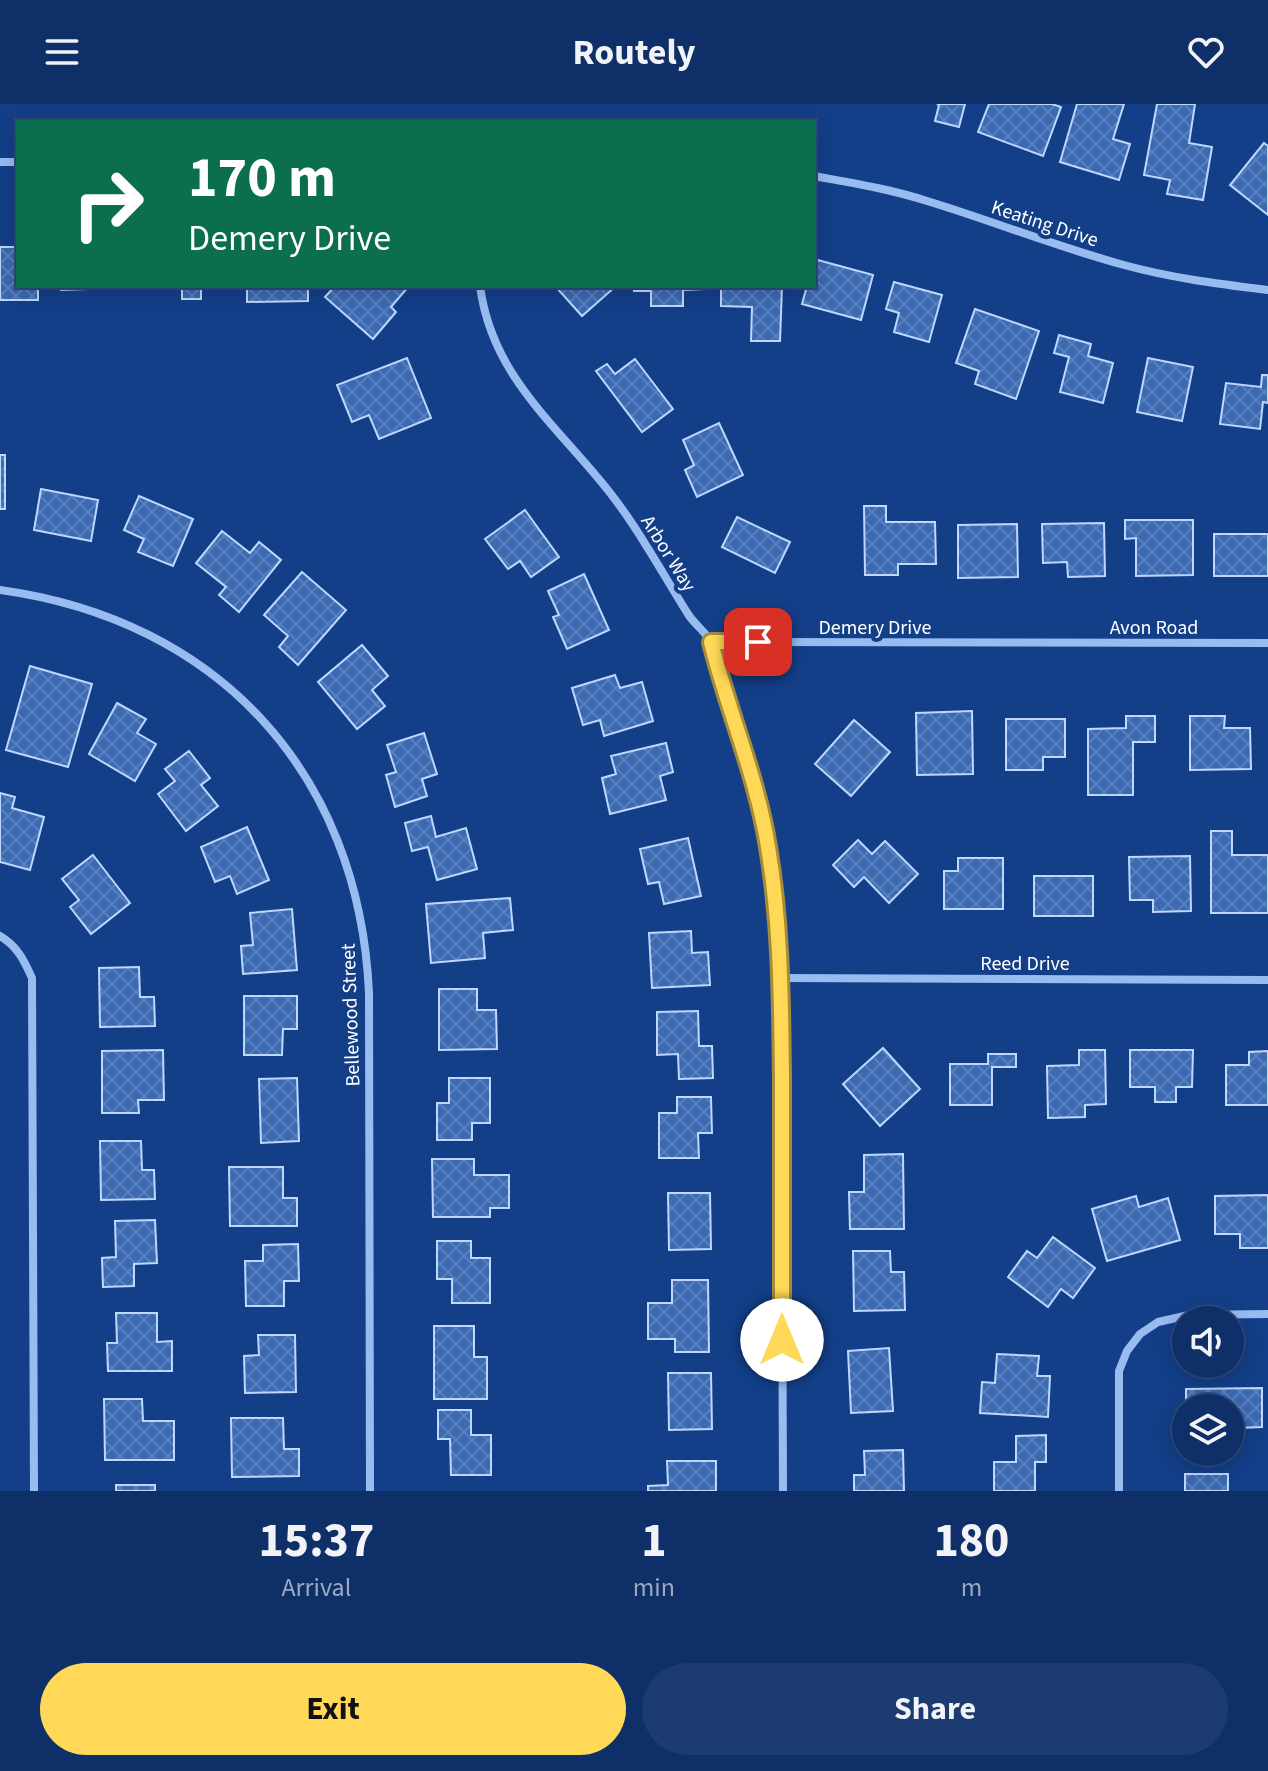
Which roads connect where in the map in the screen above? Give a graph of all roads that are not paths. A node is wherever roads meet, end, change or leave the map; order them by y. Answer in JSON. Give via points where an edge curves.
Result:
{"nodes":[{"id":1,"x":816,"y":176,"type":"edge"},
{"id":2,"x":480,"y":288,"type":"edge"},
{"id":3,"x":1268,"y":290,"type":"edge"},
{"id":4,"x":0,"y":590,"type":"edge"},
{"id":5,"x":711,"y":642,"type":"junction"},
{"id":6,"x":1039,"y":643,"type":"joint"},
{"id":7,"x":1268,"y":643,"type":"edge"},
{"id":8,"x":0,"y":936,"type":"edge"},
{"id":9,"x":781,"y":978,"type":"junction"},
{"id":10,"x":1268,"y":980,"type":"edge"},
{"id":11,"x":1268,"y":1314,"type":"edge"},
{"id":12,"x":34,"y":1491,"type":"edge"},
{"id":13,"x":370,"y":1491,"type":"edge"},
{"id":14,"x":783,"y":1491,"type":"edge"},
{"id":15,"x":1119,"y":1491,"type":"edge"}],
"edges":[{"from":1,"to":3,"type":"street","name":"Keating Drive","via":[[927,201],[1127,266]]},
{"from":2,"to":5,"type":"street","name":"Arbor Way","via":[[494,340],[524,394],[600,479]]},
{"from":4,"to":13,"type":"street","name":"Bellewood Street","via":[[92,609],[129,623],[227,685],[292,757],[323,807],[346,860],[360,911],[369,993]]},
{"from":5,"to":6,"type":"street","name":"Demery Drive"},
{"from":5,"to":9,"type":"street","name":"Arbor Way","via":[[757,792],[779,928]]},
{"from":6,"to":7,"type":"street","name":"Avon Road"},
{"from":8,"to":12,"type":"street","via":[[23,958],[32,978]]},
{"from":9,"to":10,"type":"street","name":"Reed Drive"},
{"from":9,"to":14,"type":"street","name":"Arbor Way"},
{"from":11,"to":15,"type":"street","via":[[1189,1315],[1158,1322],[1140,1334],[1119,1371]]}]}
